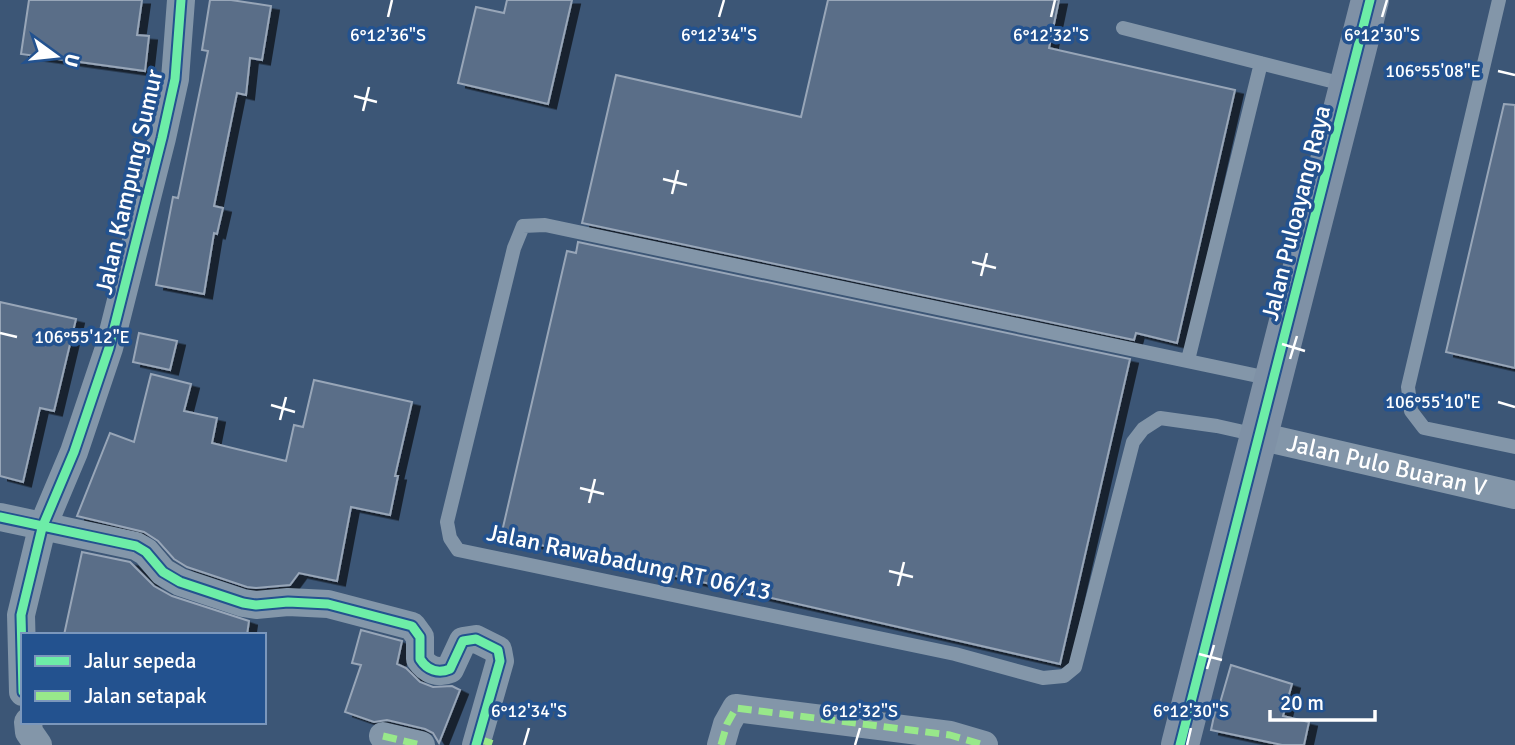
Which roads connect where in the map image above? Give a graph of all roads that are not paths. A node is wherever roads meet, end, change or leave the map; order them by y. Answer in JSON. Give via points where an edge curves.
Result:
{"nodes":[{"id":1,"x":181,"y":0,"type":"edge"},
{"id":2,"x":1370,"y":0,"type":"edge"},
{"id":3,"x":1499,"y":0,"type":"edge"},
{"id":4,"x":1123,"y":28,"type":"dead end"},
{"id":5,"x":1261,"y":63,"type":"junction"},
{"id":6,"x":1348,"y":86,"type":"junction"},
{"id":7,"x":1188,"y":360,"type":"junction"},
{"id":8,"x":1273,"y":379,"type":"junction"},
{"id":9,"x":1259,"y":436,"type":"junction"},
{"id":10,"x":1515,"y":447,"type":"edge"},
{"id":11,"x":1515,"y":495,"type":"edge"},
{"id":12,"x":0,"y":517,"type":"edge"},
{"id":13,"x":42,"y":528,"type":"junction"},
{"id":14,"x":21,"y":633,"type":"edge"},
{"id":15,"x":28,"y":724,"type":"edge"},
{"id":16,"x":383,"y":736,"type":"dead end"},
{"id":17,"x":950,"y":740,"type":"edge"},
{"id":18,"x":484,"y":743,"type":"edge"},
{"id":19,"x":38,"y":745,"type":"edge"},
{"id":20,"x":421,"y":745,"type":"edge"},
{"id":21,"x":721,"y":745,"type":"edge"},
{"id":22,"x":984,"y":745,"type":"edge"},
{"id":23,"x":1180,"y":745,"type":"edge"}],
"edges":[{"from":1,"to":13,"type":"street","name":"Jalan Kampung Sumur","via":[[175,79],[109,348]]},
{"from":2,"to":6,"type":"street","name":"Jalan Puloayang Raya"},
{"from":3,"to":10,"type":"lane","via":[[1408,387],[1411,411],[1424,428]]},
{"from":4,"to":5,"type":"lane"},
{"from":5,"to":6,"type":"lane"},
{"from":5,"to":7,"type":"lane"},
{"from":6,"to":8,"type":"street","name":"Jalan Puloayang Raya"},
{"from":7,"to":8,"type":"lane"},
{"from":7,"to":9,"type":"lane","name":"Jalan Rawabadung RT 06/13","via":[[545,225],[523,226],[447,522],[450,538],[458,550],[956,654],[1043,678],[1064,676],[1075,667],[1119,490],[1133,442],[1143,429],[1160,418]]},
{"from":8,"to":9,"type":"street","name":"Jalan Puloayang Raya"},
{"from":9,"to":11,"type":"street","name":"Jalan Pulo Buaran V"},
{"from":9,"to":23,"type":"street","name":"Jalan Puloayang Raya"},
{"from":12,"to":13,"type":"street"},
{"from":13,"to":14,"type":"street","name":"Jalan Kampung Sumur","via":[[21,615]]},
{"from":13,"to":18,"type":"street","via":[[136,546],[180,582],[243,603],[327,604],[412,626],[420,638],[420,659],[442,672],[450,670],[463,641],[476,639],[498,650],[500,661]]},
{"from":15,"to":19,"type":"street"},
{"from":16,"to":20,"type":"street"},
{"from":17,"to":21,"type":"street","via":[[736,708]]},
{"from":17,"to":22,"type":"street"}]}
